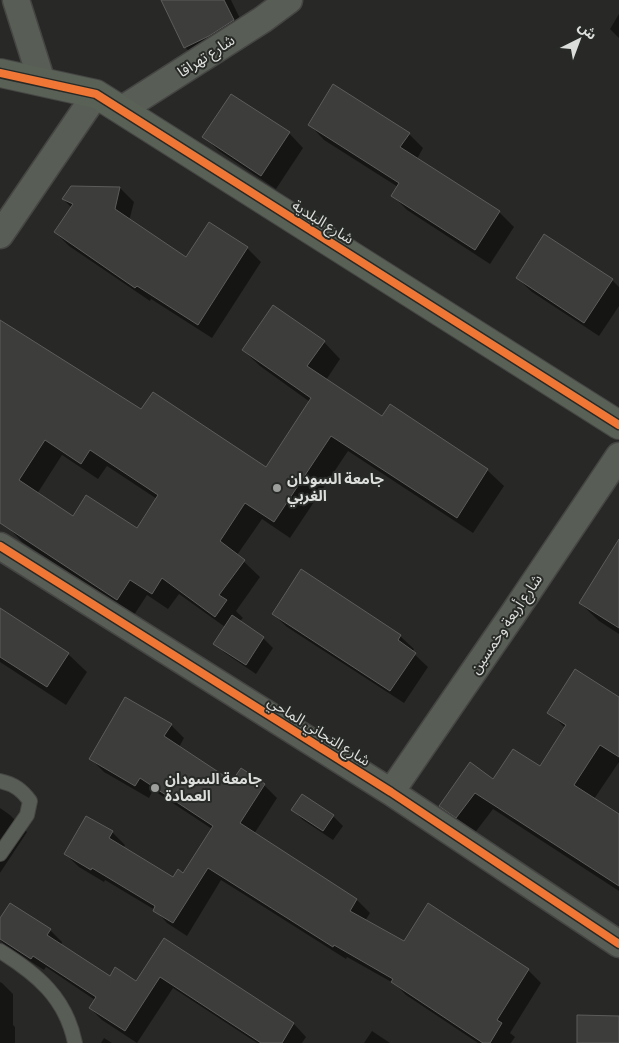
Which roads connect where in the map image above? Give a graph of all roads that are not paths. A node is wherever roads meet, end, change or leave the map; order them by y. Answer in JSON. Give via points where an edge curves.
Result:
{"nodes":[{"id":1,"x":16,"y":0,"type":"edge"},
{"id":2,"x":289,"y":0,"type":"edge"},
{"id":3,"x":0,"y":73,"type":"edge"},
{"id":4,"x":42,"y":82,"type":"junction"},
{"id":5,"x":96,"y":94,"type":"junction"},
{"id":6,"x":121,"y":110,"type":"junction"},
{"id":7,"x":0,"y":235,"type":"edge"},
{"id":8,"x":619,"y":425,"type":"edge"},
{"id":9,"x":619,"y":456,"type":"edge"},
{"id":10,"x":0,"y":546,"type":"edge"},
{"id":11,"x":0,"y":781,"type":"edge"},
{"id":12,"x":391,"y":792,"type":"junction"},
{"id":13,"x":0,"y":854,"type":"edge"},
{"id":14,"x":619,"y":944,"type":"edge"},
{"id":15,"x":0,"y":951,"type":"edge"},
{"id":16,"x":75,"y":1043,"type":"edge"}],
"edges":[{"from":1,"to":4,"type":"street"},
{"from":2,"to":6,"type":"street","name":"شارع تهراقا"},
{"from":3,"to":4,"type":"street","name":"شارع البلدية"},
{"from":4,"to":5,"type":"street","name":"شارع البلدية"},
{"from":5,"to":6,"type":"street","name":"شارع البلدية"},
{"from":5,"to":7,"type":"street"},
{"from":6,"to":8,"type":"street","name":"شارع البلدية"},
{"from":9,"to":12,"type":"street","name":"شارع أربعة وخمسين"},
{"from":10,"to":12,"type":"street","name":"شارع التجاني الماحي"},
{"from":11,"to":13,"type":"lane","via":[[22,790],[30,802],[26,815]]},
{"from":12,"to":14,"type":"street","name":"شارع التجاني الماحي"},
{"from":15,"to":16,"type":"lane","via":[[40,979],[55,996]]}]}
